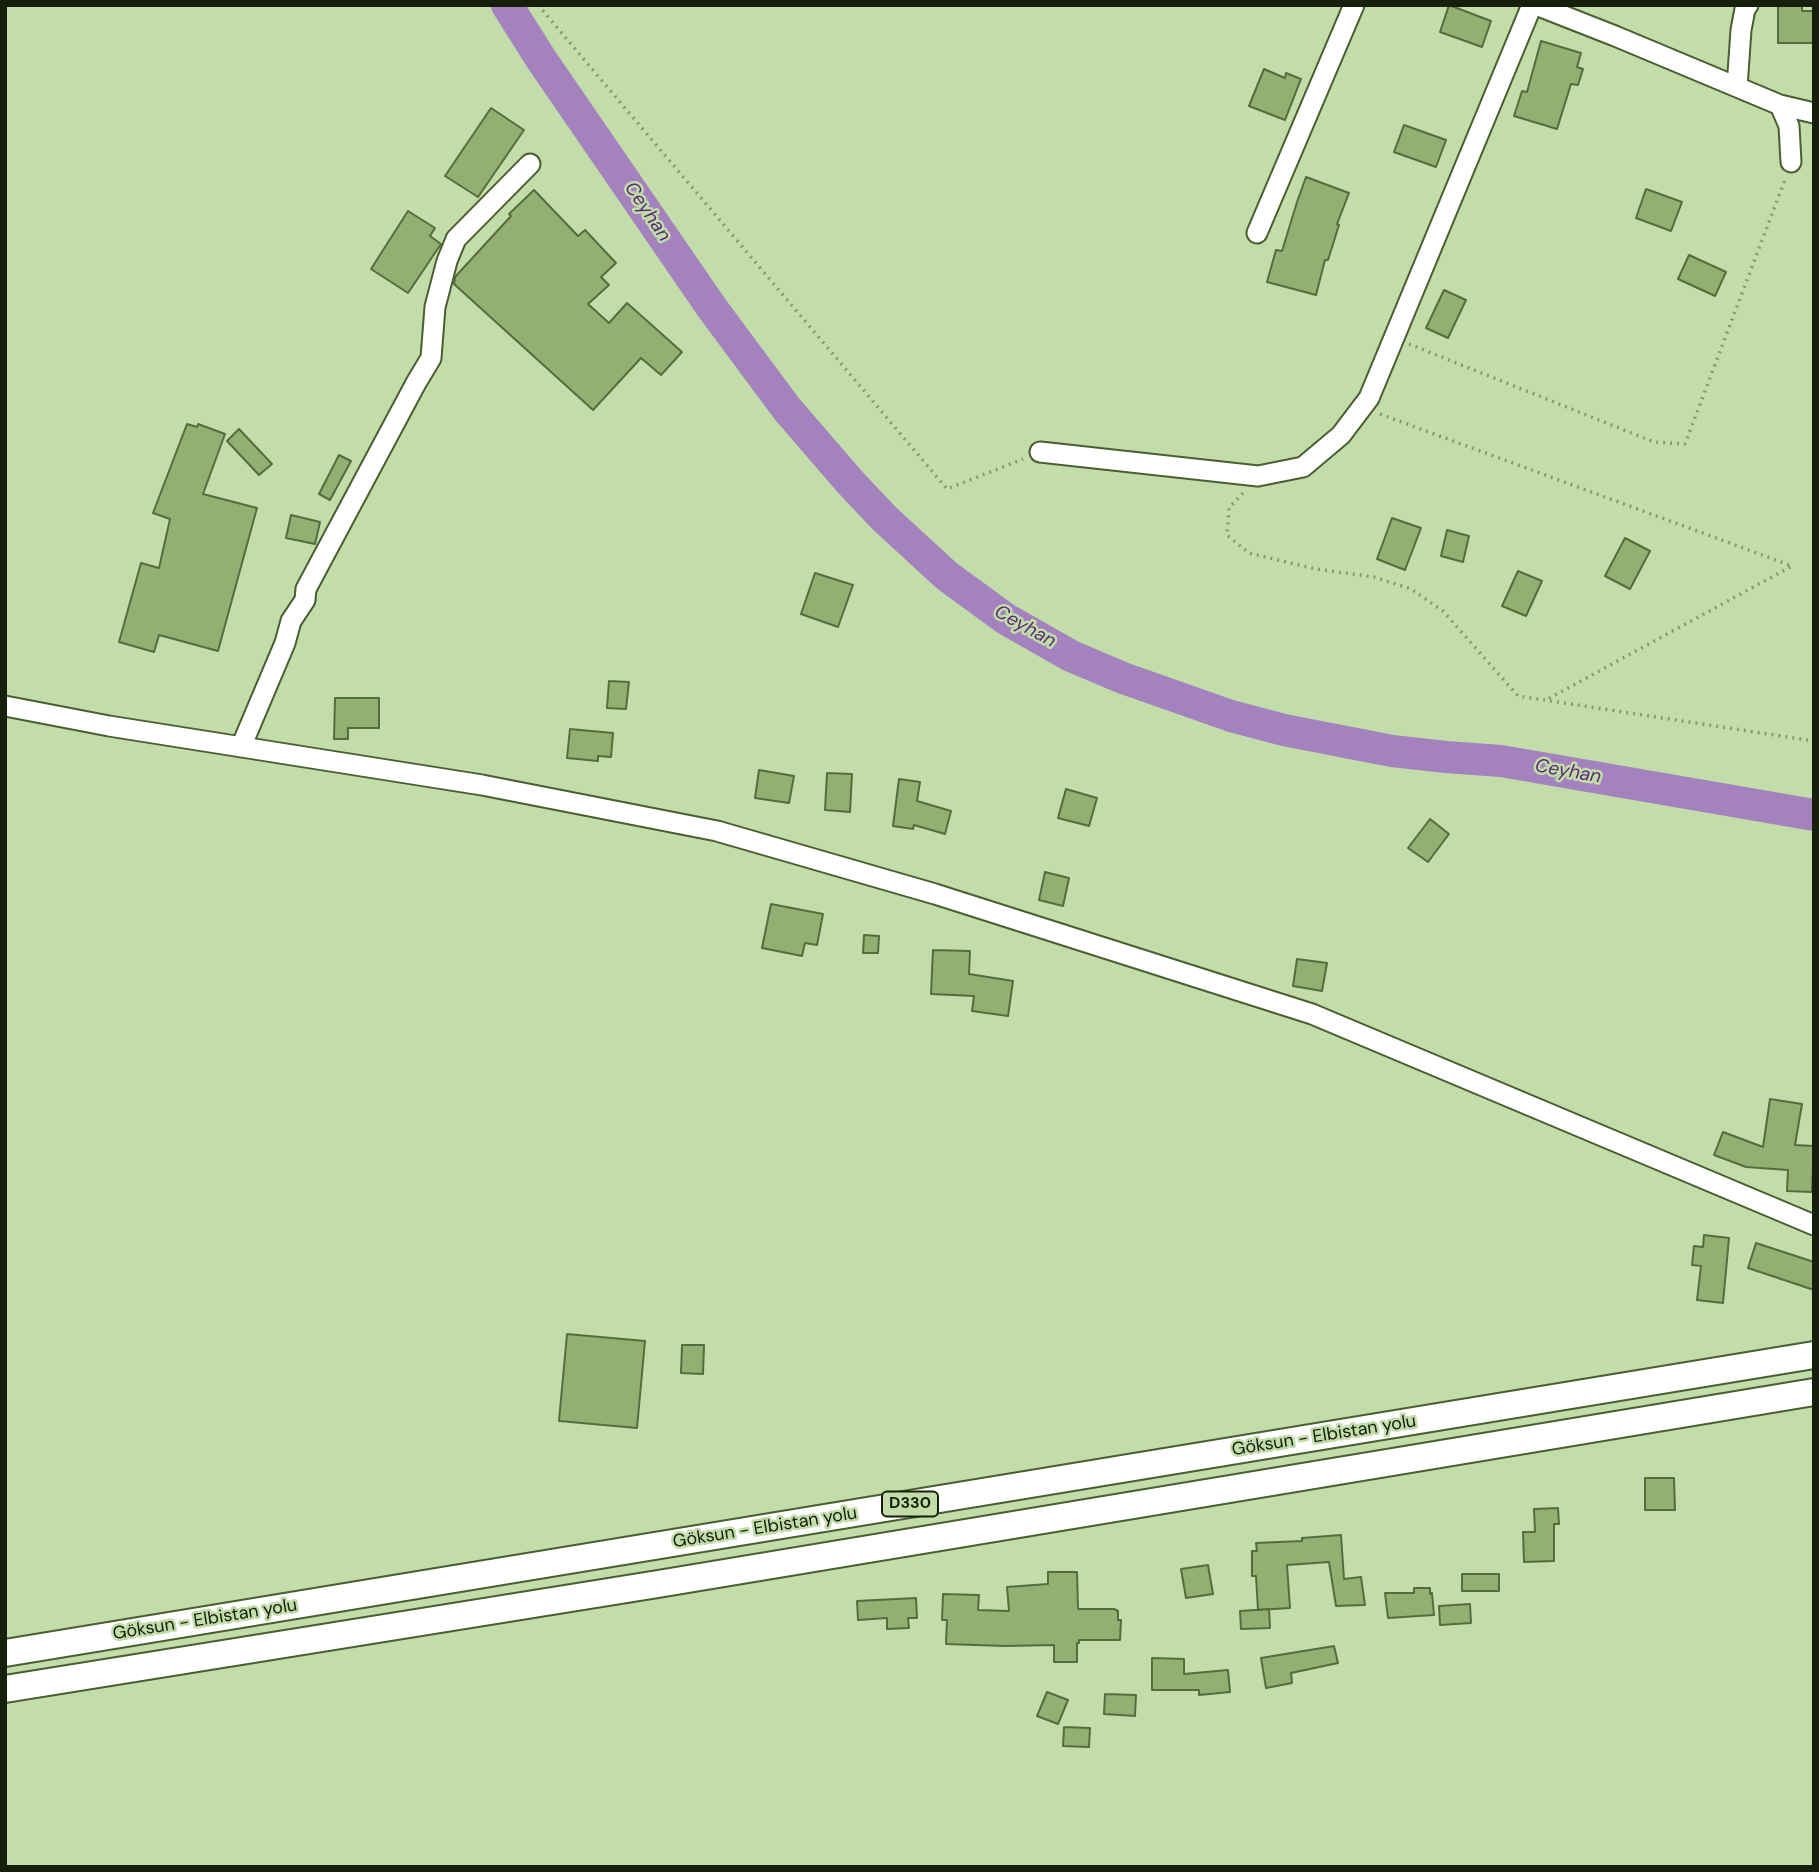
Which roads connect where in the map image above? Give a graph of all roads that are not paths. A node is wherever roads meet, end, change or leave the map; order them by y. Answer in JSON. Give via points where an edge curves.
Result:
{"nodes":[{"id":1,"x":1354,"y":5,"type":"edge"},
{"id":2,"x":1534,"y":5,"type":"edge"},
{"id":3,"x":1748,"y":5,"type":"edge"},
{"id":4,"x":1737,"y":87,"type":"junction"},
{"id":5,"x":1780,"y":105,"type":"junction"},
{"id":6,"x":1814,"y":113,"type":"edge"},
{"id":7,"x":1791,"y":162,"type":"road end"},
{"id":8,"x":530,"y":164,"type":"dead end"},
{"id":9,"x":1258,"y":233,"type":"dead end"},
{"id":10,"x":1040,"y":452,"type":"road end"},
{"id":11,"x":5,"y":706,"type":"edge"},
{"id":12,"x":241,"y":747,"type":"junction"},
{"id":13,"x":1814,"y":1225,"type":"edge"},
{"id":14,"x":1814,"y":1355,"type":"edge"},
{"id":15,"x":1814,"y":1392,"type":"edge"},
{"id":16,"x":5,"y":1653,"type":"edge"},
{"id":17,"x":5,"y":1689,"type":"edge"}],
"edges":[{"from":1,"to":9,"type":"street"},
{"from":2,"to":4,"type":"street"},
{"from":2,"to":10,"type":"street","via":[[1369,398],[1340,435],[1303,467],[1258,476]]},
{"from":3,"to":4,"type":"street","via":[[1741,30]]},
{"from":4,"to":5,"type":"street"},
{"from":5,"to":6,"type":"street"},
{"from":5,"to":7,"type":"street","via":[[1789,126]]},
{"from":8,"to":12,"type":"street","via":[[456,239],[435,307],[431,358],[306,589]]},
{"from":11,"to":12,"type":"street"},
{"from":12,"to":13,"type":"street","via":[[482,785],[717,831],[935,894],[1312,1014]]},
{"from":14,"to":16,"type":"highway","name":"Göksun - Elbistan yolu","number":"D330"},
{"from":15,"to":17,"type":"highway","name":"Göksun - Elbistan yolu","number":"D330"}]}
